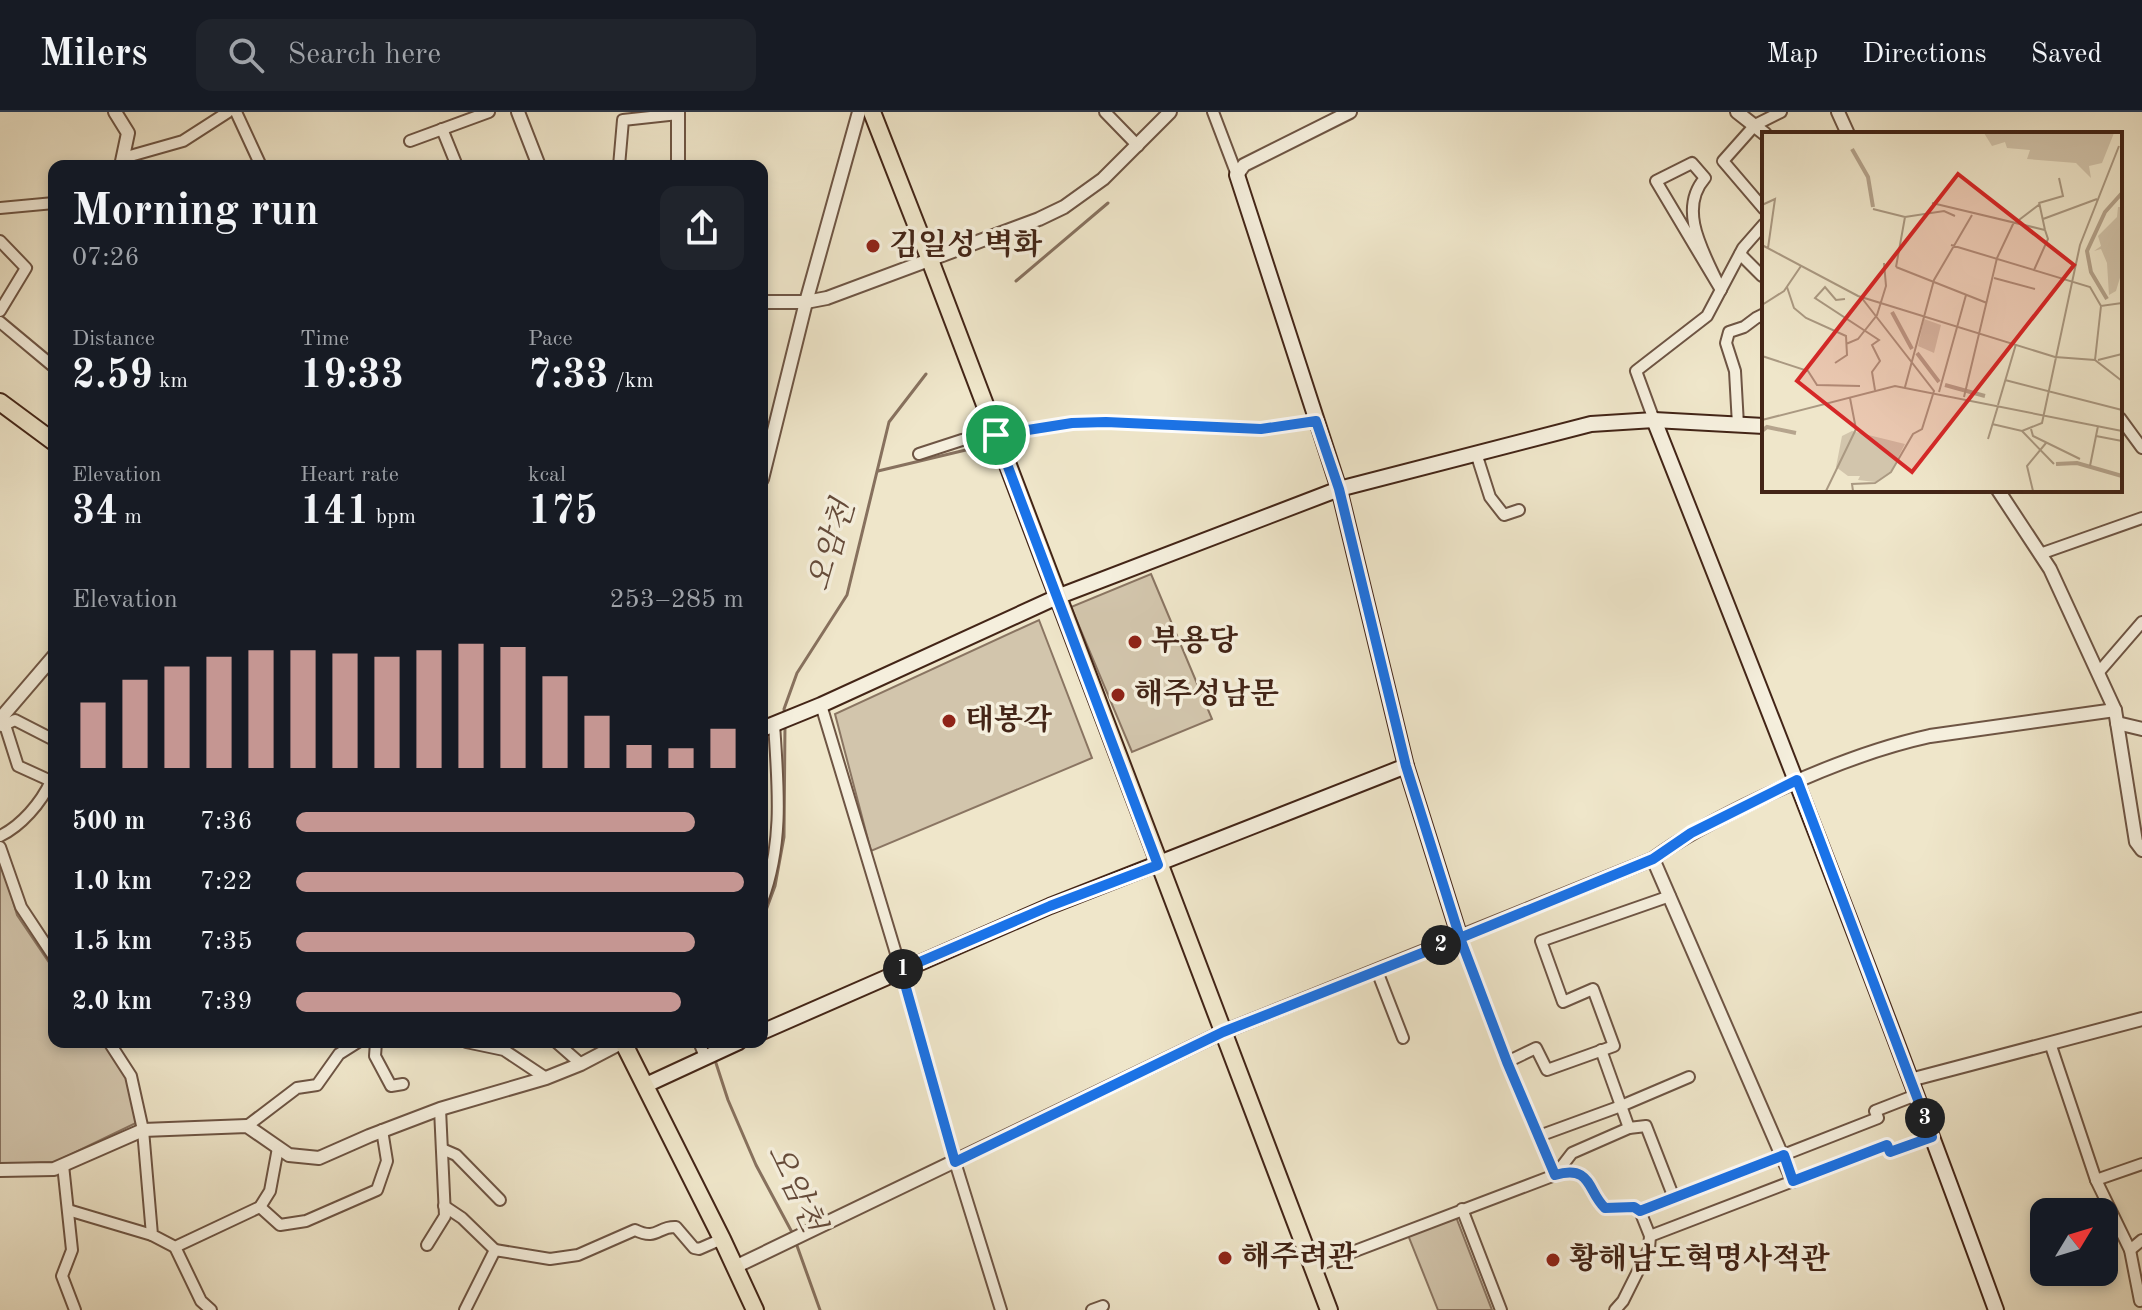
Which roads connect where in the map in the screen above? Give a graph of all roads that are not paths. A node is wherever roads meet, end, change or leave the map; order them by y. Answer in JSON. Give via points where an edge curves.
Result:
{"nodes":[{"id":1,"x":115,"y":112,"type":"edge"},
{"id":2,"x":228,"y":112,"type":"edge"},
{"id":3,"x":236,"y":112,"type":"edge"},
{"id":4,"x":489,"y":112,"type":"edge"},
{"id":5,"x":859,"y":112,"type":"edge"},
{"id":6,"x":872,"y":112,"type":"edge"},
{"id":7,"x":1105,"y":112,"type":"edge"},
{"id":8,"x":1170,"y":112,"type":"edge"},
{"id":9,"x":1213,"y":112,"type":"edge"},
{"id":10,"x":1350,"y":112,"type":"edge"},
{"id":11,"x":1737,"y":112,"type":"edge"},
{"id":12,"x":1781,"y":112,"type":"edge"},
{"id":13,"x":1838,"y":112,"type":"edge"},
{"id":14,"x":678,"y":113,"type":"edge"},
{"id":15,"x":523,"y":114,"type":"edge"},
{"id":16,"x":442,"y":129,"type":"junction"},
{"id":17,"x":1760,"y":130,"type":"edge"},
{"id":18,"x":1847,"y":132,"type":"edge"},
{"id":19,"x":410,"y":141,"type":"dead end"},
{"id":20,"x":1138,"y":146,"type":"junction"},
{"id":21,"x":122,"y":160,"type":"edge"},
{"id":22,"x":128,"y":160,"type":"edge"},
{"id":23,"x":258,"y":160,"type":"edge"},
{"id":24,"x":455,"y":160,"type":"edge"},
{"id":25,"x":537,"y":160,"type":"edge"},
{"id":26,"x":620,"y":160,"type":"edge"},
{"id":27,"x":678,"y":160,"type":"edge"},
{"id":28,"x":1237,"y":175,"type":"junction"},
{"id":29,"x":48,"y":204,"type":"edge"},
{"id":30,"x":1762,"y":207,"type":"edge"},
{"id":31,"x":0,"y":208,"type":"edge"},
{"id":32,"x":1762,"y":226,"type":"edge"},
{"id":33,"x":0,"y":241,"type":"edge"},
{"id":34,"x":1740,"y":254,"type":"junction"},
{"id":35,"x":930,"y":260,"type":"junction"},
{"id":36,"x":1762,"y":276,"type":"edge"},
{"id":37,"x":1721,"y":290,"type":"junction"},
{"id":38,"x":768,"y":302,"type":"edge"},
{"id":39,"x":806,"y":302,"type":"junction"},
{"id":40,"x":0,"y":311,"type":"edge"},
{"id":41,"x":1762,"y":315,"type":"edge"},
{"id":42,"x":0,"y":322,"type":"edge"},
{"id":43,"x":48,"y":362,"type":"edge"},
{"id":44,"x":0,"y":402,"type":"edge"},
{"id":45,"x":1654,"y":420,"type":"junction"},
{"id":46,"x":1316,"y":421,"type":"junction"},
{"id":47,"x":2122,"y":421,"type":"edge"},
{"id":48,"x":1738,"y":425,"type":"junction"},
{"id":49,"x":1762,"y":426,"type":"edge"},
{"id":50,"x":996,"y":435,"type":"junction"},
{"id":51,"x":48,"y":438,"type":"edge"},
{"id":52,"x":2142,"y":448,"type":"edge"},
{"id":53,"x":1476,"y":453,"type":"junction"},
{"id":54,"x":919,"y":454,"type":"dead end"},
{"id":55,"x":768,"y":455,"type":"edge"},
{"id":56,"x":1339,"y":489,"type":"junction"},
{"id":57,"x":1999,"y":492,"type":"edge"},
{"id":58,"x":1519,"y":510,"type":"dead end"},
{"id":59,"x":2142,"y":518,"type":"edge"},
{"id":60,"x":2040,"y":554,"type":"junction"},
{"id":61,"x":1057,"y":597,"type":"junction"},
{"id":62,"x":2142,"y":622,"type":"edge"},
{"id":63,"x":48,"y":664,"type":"edge"},
{"id":64,"x":2098,"y":673,"type":"junction"},
{"id":65,"x":821,"y":705,"type":"junction"},
{"id":66,"x":2116,"y":717,"type":"junction"},
{"id":67,"x":2,"y":723,"type":"edge"},
{"id":68,"x":768,"y":727,"type":"edge"},
{"id":69,"x":2142,"y":729,"type":"edge"},
{"id":70,"x":48,"y":737,"type":"edge"},
{"id":71,"x":1406,"y":766,"type":"junction"},
{"id":72,"x":48,"y":780,"type":"edge"},
{"id":73,"x":1797,"y":780,"type":"junction"},
{"id":74,"x":48,"y":789,"type":"edge"},
{"id":75,"x":0,"y":836,"type":"edge"},
{"id":76,"x":0,"y":847,"type":"edge"},
{"id":77,"x":2142,"y":850,"type":"edge"},
{"id":78,"x":1653,"y":859,"type":"junction"},
{"id":79,"x":1158,"y":865,"type":"junction"},
{"id":80,"x":768,"y":884,"type":"edge"},
{"id":81,"x":1670,"y":896,"type":"junction"},
{"id":82,"x":1460,"y":938,"type":"junction"},
{"id":83,"x":48,"y":948,"type":"edge"},
{"id":84,"x":901,"y":970,"type":"junction"},
{"id":85,"x":1377,"y":971,"type":"junction"},
{"id":86,"x":2142,"y":1019,"type":"edge"},
{"id":87,"x":768,"y":1029,"type":"edge"},
{"id":88,"x":1223,"y":1032,"type":"junction"},
{"id":89,"x":1403,"y":1038,"type":"dead end"},
{"id":90,"x":2050,"y":1043,"type":"junction"},
{"id":91,"x":113,"y":1048,"type":"edge"},
{"id":92,"x":348,"y":1048,"type":"edge"},
{"id":93,"x":376,"y":1048,"type":"edge"},
{"id":94,"x":494,"y":1048,"type":"edge"},
{"id":95,"x":563,"y":1048,"type":"edge"},
{"id":96,"x":612,"y":1048,"type":"edge"},
{"id":97,"x":626,"y":1048,"type":"edge"},
{"id":98,"x":706,"y":1048,"type":"edge"},
{"id":99,"x":726,"y":1048,"type":"edge"},
{"id":100,"x":1601,"y":1050,"type":"junction"},
{"id":101,"x":712,"y":1054,"type":"junction"},
{"id":102,"x":1507,"y":1062,"type":"junction"},
{"id":103,"x":581,"y":1064,"type":"junction"},
{"id":104,"x":1689,"y":1077,"type":"dead end"},
{"id":105,"x":546,"y":1078,"type":"junction"},
{"id":106,"x":1910,"y":1080,"type":"junction"},
{"id":107,"x":403,"y":1084,"type":"dead end"},
{"id":108,"x":646,"y":1085,"type":"junction"},
{"id":109,"x":1916,"y":1095,"type":"junction"},
{"id":110,"x":1621,"y":1106,"type":"junction"},
{"id":111,"x":440,"y":1109,"type":"junction"},
{"id":112,"x":247,"y":1126,"type":"junction"},
{"id":113,"x":1629,"y":1128,"type":"junction"},
{"id":114,"x":143,"y":1130,"type":"junction"},
{"id":115,"x":382,"y":1130,"type":"junction"},
{"id":116,"x":1539,"y":1136,"type":"junction"},
{"id":117,"x":1932,"y":1137,"type":"junction"},
{"id":118,"x":278,"y":1148,"type":"junction"},
{"id":119,"x":442,"y":1149,"type":"junction"},
{"id":120,"x":1784,"y":1155,"type":"junction"},
{"id":121,"x":955,"y":1162,"type":"junction"},
{"id":122,"x":2142,"y":1164,"type":"edge"},
{"id":123,"x":63,"y":1165,"type":"junction"},
{"id":124,"x":0,"y":1170,"type":"edge"},
{"id":125,"x":1555,"y":1175,"type":"junction"},
{"id":126,"x":2096,"y":1180,"type":"junction"},
{"id":127,"x":1793,"y":1181,"type":"junction"},
{"id":128,"x":1674,"y":1198,"type":"junction"},
{"id":129,"x":500,"y":1200,"type":"dead end"},
{"id":130,"x":444,"y":1206,"type":"junction"},
{"id":131,"x":260,"y":1207,"type":"junction"},
{"id":132,"x":1462,"y":1209,"type":"junction"},
{"id":133,"x":68,"y":1210,"type":"junction"},
{"id":134,"x":1640,"y":1211,"type":"junction"},
{"id":135,"x":152,"y":1235,"type":"junction"},
{"id":136,"x":1650,"y":1236,"type":"junction"},
{"id":137,"x":722,"y":1239,"type":"junction"},
{"id":138,"x":2142,"y":1240,"type":"edge"},
{"id":139,"x":427,"y":1245,"type":"dead end"},
{"id":140,"x":175,"y":1247,"type":"junction"},
{"id":141,"x":495,"y":1250,"type":"junction"},
{"id":142,"x":2130,"y":1250,"type":"junction"},
{"id":143,"x":735,"y":1267,"type":"junction"},
{"id":144,"x":1313,"y":1267,"type":"junction"},
{"id":145,"x":2140,"y":1301,"type":"edge"},
{"id":146,"x":75,"y":1310,"type":"edge"},
{"id":147,"x":211,"y":1310,"type":"edge"},
{"id":148,"x":465,"y":1310,"type":"edge"},
{"id":149,"x":755,"y":1310,"type":"edge"},
{"id":150,"x":1001,"y":1310,"type":"edge"},
{"id":151,"x":1329,"y":1310,"type":"edge"},
{"id":152,"x":1501,"y":1310,"type":"edge"},
{"id":153,"x":1615,"y":1310,"type":"edge"},
{"id":154,"x":1996,"y":1310,"type":"edge"}],
"edges":[{"from":1,"to":21,"type":"street","via":[[128,133]]},
{"from":2,"to":22,"type":"street","via":[[183,141]]},
{"from":3,"to":23,"type":"street"},
{"from":4,"to":16,"type":"street"},
{"from":5,"to":39,"type":"street"},
{"from":6,"to":35,"type":"main road"},
{"from":7,"to":20,"type":"street"},
{"from":8,"to":20,"type":"street"},
{"from":9,"to":28,"type":"street"},
{"from":10,"to":28,"type":"street","via":[[1244,165]]},
{"from":11,"to":17,"type":"street"},
{"from":12,"to":17,"type":"street"},
{"from":13,"to":18,"type":"street"},
{"from":14,"to":26,"type":"street","via":[[623,120]]},
{"from":14,"to":27,"type":"street"},
{"from":15,"to":25,"type":"street"},
{"from":16,"to":19,"type":"street"},
{"from":16,"to":24,"type":"street"},
{"from":17,"to":30,"type":"street","via":[[1723,161]]},
{"from":20,"to":35,"type":"street","via":[[1064,207]]},
{"from":28,"to":46,"type":"main road"},
{"from":29,"to":31,"type":"street"},
{"from":32,"to":34,"type":"street"},
{"from":33,"to":40,"type":"street","via":[[26,268]]},
{"from":34,"to":36,"type":"street"},
{"from":34,"to":37,"type":"street"},
{"from":35,"to":39,"type":"street"},
{"from":35,"to":50,"type":"main road"},
{"from":37,"to":37,"type":"street","via":[[1695,231],[1693,203],[1705,178],[1692,163],[1656,181]]},
{"from":37,"to":45,"type":"street","via":[[1707,316],[1636,371]]},
{"from":38,"to":39,"type":"street"},
{"from":39,"to":55,"type":"street"},
{"from":41,"to":48,"type":"street","via":[[1729,332],[1726,343],[1735,371]]},
{"from":42,"to":43,"type":"street"},
{"from":44,"to":51,"type":"main road"},
{"from":45,"to":48,"type":"main road"},
{"from":45,"to":53,"type":"main road","via":[[1591,424]]},
{"from":45,"to":73,"type":"main road"},
{"from":46,"to":50,"type":"street","via":[[1261,429],[1072,423]]},
{"from":46,"to":56,"type":"main road"},
{"from":47,"to":52,"type":"street"},
{"from":48,"to":49,"type":"main road"},
{"from":50,"to":54,"type":"street"},
{"from":50,"to":61,"type":"main road"},
{"from":53,"to":56,"type":"main road"},
{"from":53,"to":58,"type":"street","via":[[1490,497],[1504,515]]},
{"from":56,"to":61,"type":"main road"},
{"from":56,"to":71,"type":"main road"},
{"from":57,"to":60,"type":"street"},
{"from":59,"to":60,"type":"street"},
{"from":60,"to":64,"type":"street"},
{"from":61,"to":65,"type":"main road"},
{"from":61,"to":79,"type":"main road"},
{"from":62,"to":64,"type":"street"},
{"from":63,"to":67,"type":"street"},
{"from":64,"to":66,"type":"street"},
{"from":65,"to":68,"type":"main road"},
{"from":65,"to":84,"type":"street"},
{"from":66,"to":69,"type":"street"},
{"from":66,"to":73,"type":"street","via":[[1920,738]]},
{"from":66,"to":77,"type":"street","via":[[2136,842]]},
{"from":67,"to":70,"type":"street","via":[[15,720]]},
{"from":67,"to":72,"type":"street","via":[[18,766]]},
{"from":68,"to":80,"type":"street","via":[[779,809]]},
{"from":71,"to":79,"type":"main road"},
{"from":71,"to":82,"type":"main road"},
{"from":73,"to":78,"type":"street","via":[[1691,833]]},
{"from":73,"to":106,"type":"main road"},
{"from":74,"to":75,"type":"street","via":[[16,828]]},
{"from":76,"to":83,"type":"street","via":[[21,907]]},
{"from":78,"to":81,"type":"street"},
{"from":78,"to":82,"type":"street"},
{"from":79,"to":84,"type":"main road"},
{"from":79,"to":88,"type":"main road"},
{"from":81,"to":100,"type":"street","via":[[1541,941],[1563,1002],[1593,989],[1614,1046]]},
{"from":81,"to":120,"type":"street"},
{"from":82,"to":85,"type":"street"},
{"from":82,"to":102,"type":"street"},
{"from":84,"to":87,"type":"main road"},
{"from":84,"to":121,"type":"street"},
{"from":85,"to":88,"type":"street"},
{"from":85,"to":89,"type":"street"},
{"from":86,"to":90,"type":"street"},
{"from":88,"to":121,"type":"street"},
{"from":88,"to":144,"type":"main road"},
{"from":90,"to":106,"type":"street"},
{"from":90,"to":126,"type":"street"},
{"from":91,"to":114,"type":"street","via":[[131,1076]]},
{"from":92,"to":112,"type":"street","via":[[317,1085],[297,1088]]},
{"from":93,"to":107,"type":"street","via":[[391,1086]]},
{"from":94,"to":105,"type":"street"},
{"from":95,"to":103,"type":"street"},
{"from":96,"to":103,"type":"street"},
{"from":97,"to":108,"type":"main road"},
{"from":98,"to":101,"type":"street"},
{"from":99,"to":101,"type":"main road"},
{"from":100,"to":102,"type":"street","via":[[1547,1070],[1536,1048]]},
{"from":100,"to":110,"type":"street"},
{"from":101,"to":108,"type":"main road"},
{"from":102,"to":116,"type":"street"},
{"from":103,"to":105,"type":"street"},
{"from":104,"to":110,"type":"street"},
{"from":105,"to":111,"type":"street"},
{"from":106,"to":109,"type":"main road"},
{"from":108,"to":137,"type":"main road"},
{"from":109,"to":117,"type":"main road"},
{"from":109,"to":120,"type":"street","via":[[1875,1111],[1878,1118]]},
{"from":110,"to":113,"type":"street"},
{"from":110,"to":116,"type":"street"},
{"from":111,"to":115,"type":"street"},
{"from":111,"to":119,"type":"street"},
{"from":112,"to":114,"type":"street"},
{"from":112,"to":118,"type":"street"},
{"from":113,"to":125,"type":"street","via":[[1572,1153]]},
{"from":113,"to":128,"type":"street","via":[[1646,1126]]},
{"from":114,"to":123,"type":"street"},
{"from":114,"to":135,"type":"street"},
{"from":115,"to":118,"type":"street","via":[[319,1158],[289,1155]]},
{"from":115,"to":131,"type":"street","via":[[387,1161],[377,1190],[306,1221],[280,1225]]},
{"from":116,"to":125,"type":"street"},
{"from":117,"to":127,"type":"street","via":[[1890,1152],[1887,1145]]},
{"from":117,"to":154,"type":"main road"},
{"from":118,"to":131,"type":"street","via":[[270,1191]]},
{"from":119,"to":129,"type":"street","via":[[456,1155]]},
{"from":119,"to":130,"type":"street"},
{"from":120,"to":127,"type":"street"},
{"from":120,"to":128,"type":"street"},
{"from":121,"to":143,"type":"street"},
{"from":121,"to":150,"type":"street"},
{"from":122,"to":126,"type":"street"},
{"from":123,"to":124,"type":"street"},
{"from":123,"to":133,"type":"street"},
{"from":125,"to":132,"type":"street"},
{"from":125,"to":134,"type":"street","via":[[1572,1172],[1588,1180],[1605,1208]]},
{"from":126,"to":142,"type":"street"},
{"from":127,"to":136,"type":"street"},
{"from":128,"to":134,"type":"street"},
{"from":130,"to":139,"type":"street","via":[[445,1216]]},
{"from":130,"to":141,"type":"street"},
{"from":131,"to":140,"type":"street"},
{"from":132,"to":144,"type":"street"},
{"from":132,"to":152,"type":"street"},
{"from":133,"to":135,"type":"street"},
{"from":133,"to":146,"type":"street","via":[[72,1250],[62,1276]]},
{"from":134,"to":136,"type":"street"},
{"from":135,"to":140,"type":"street"},
{"from":136,"to":153,"type":"street","via":[[1649,1249]]},
{"from":137,"to":141,"type":"street","via":[[694,1248],[669,1226],[646,1235],[635,1230],[578,1255],[550,1259]]},
{"from":137,"to":143,"type":"main road"},
{"from":138,"to":142,"type":"street"},
{"from":140,"to":147,"type":"street","via":[[201,1301]]},
{"from":141,"to":148,"type":"street"},
{"from":142,"to":145,"type":"street"},
{"from":143,"to":149,"type":"main road"},
{"from":144,"to":151,"type":"main road"}]}
